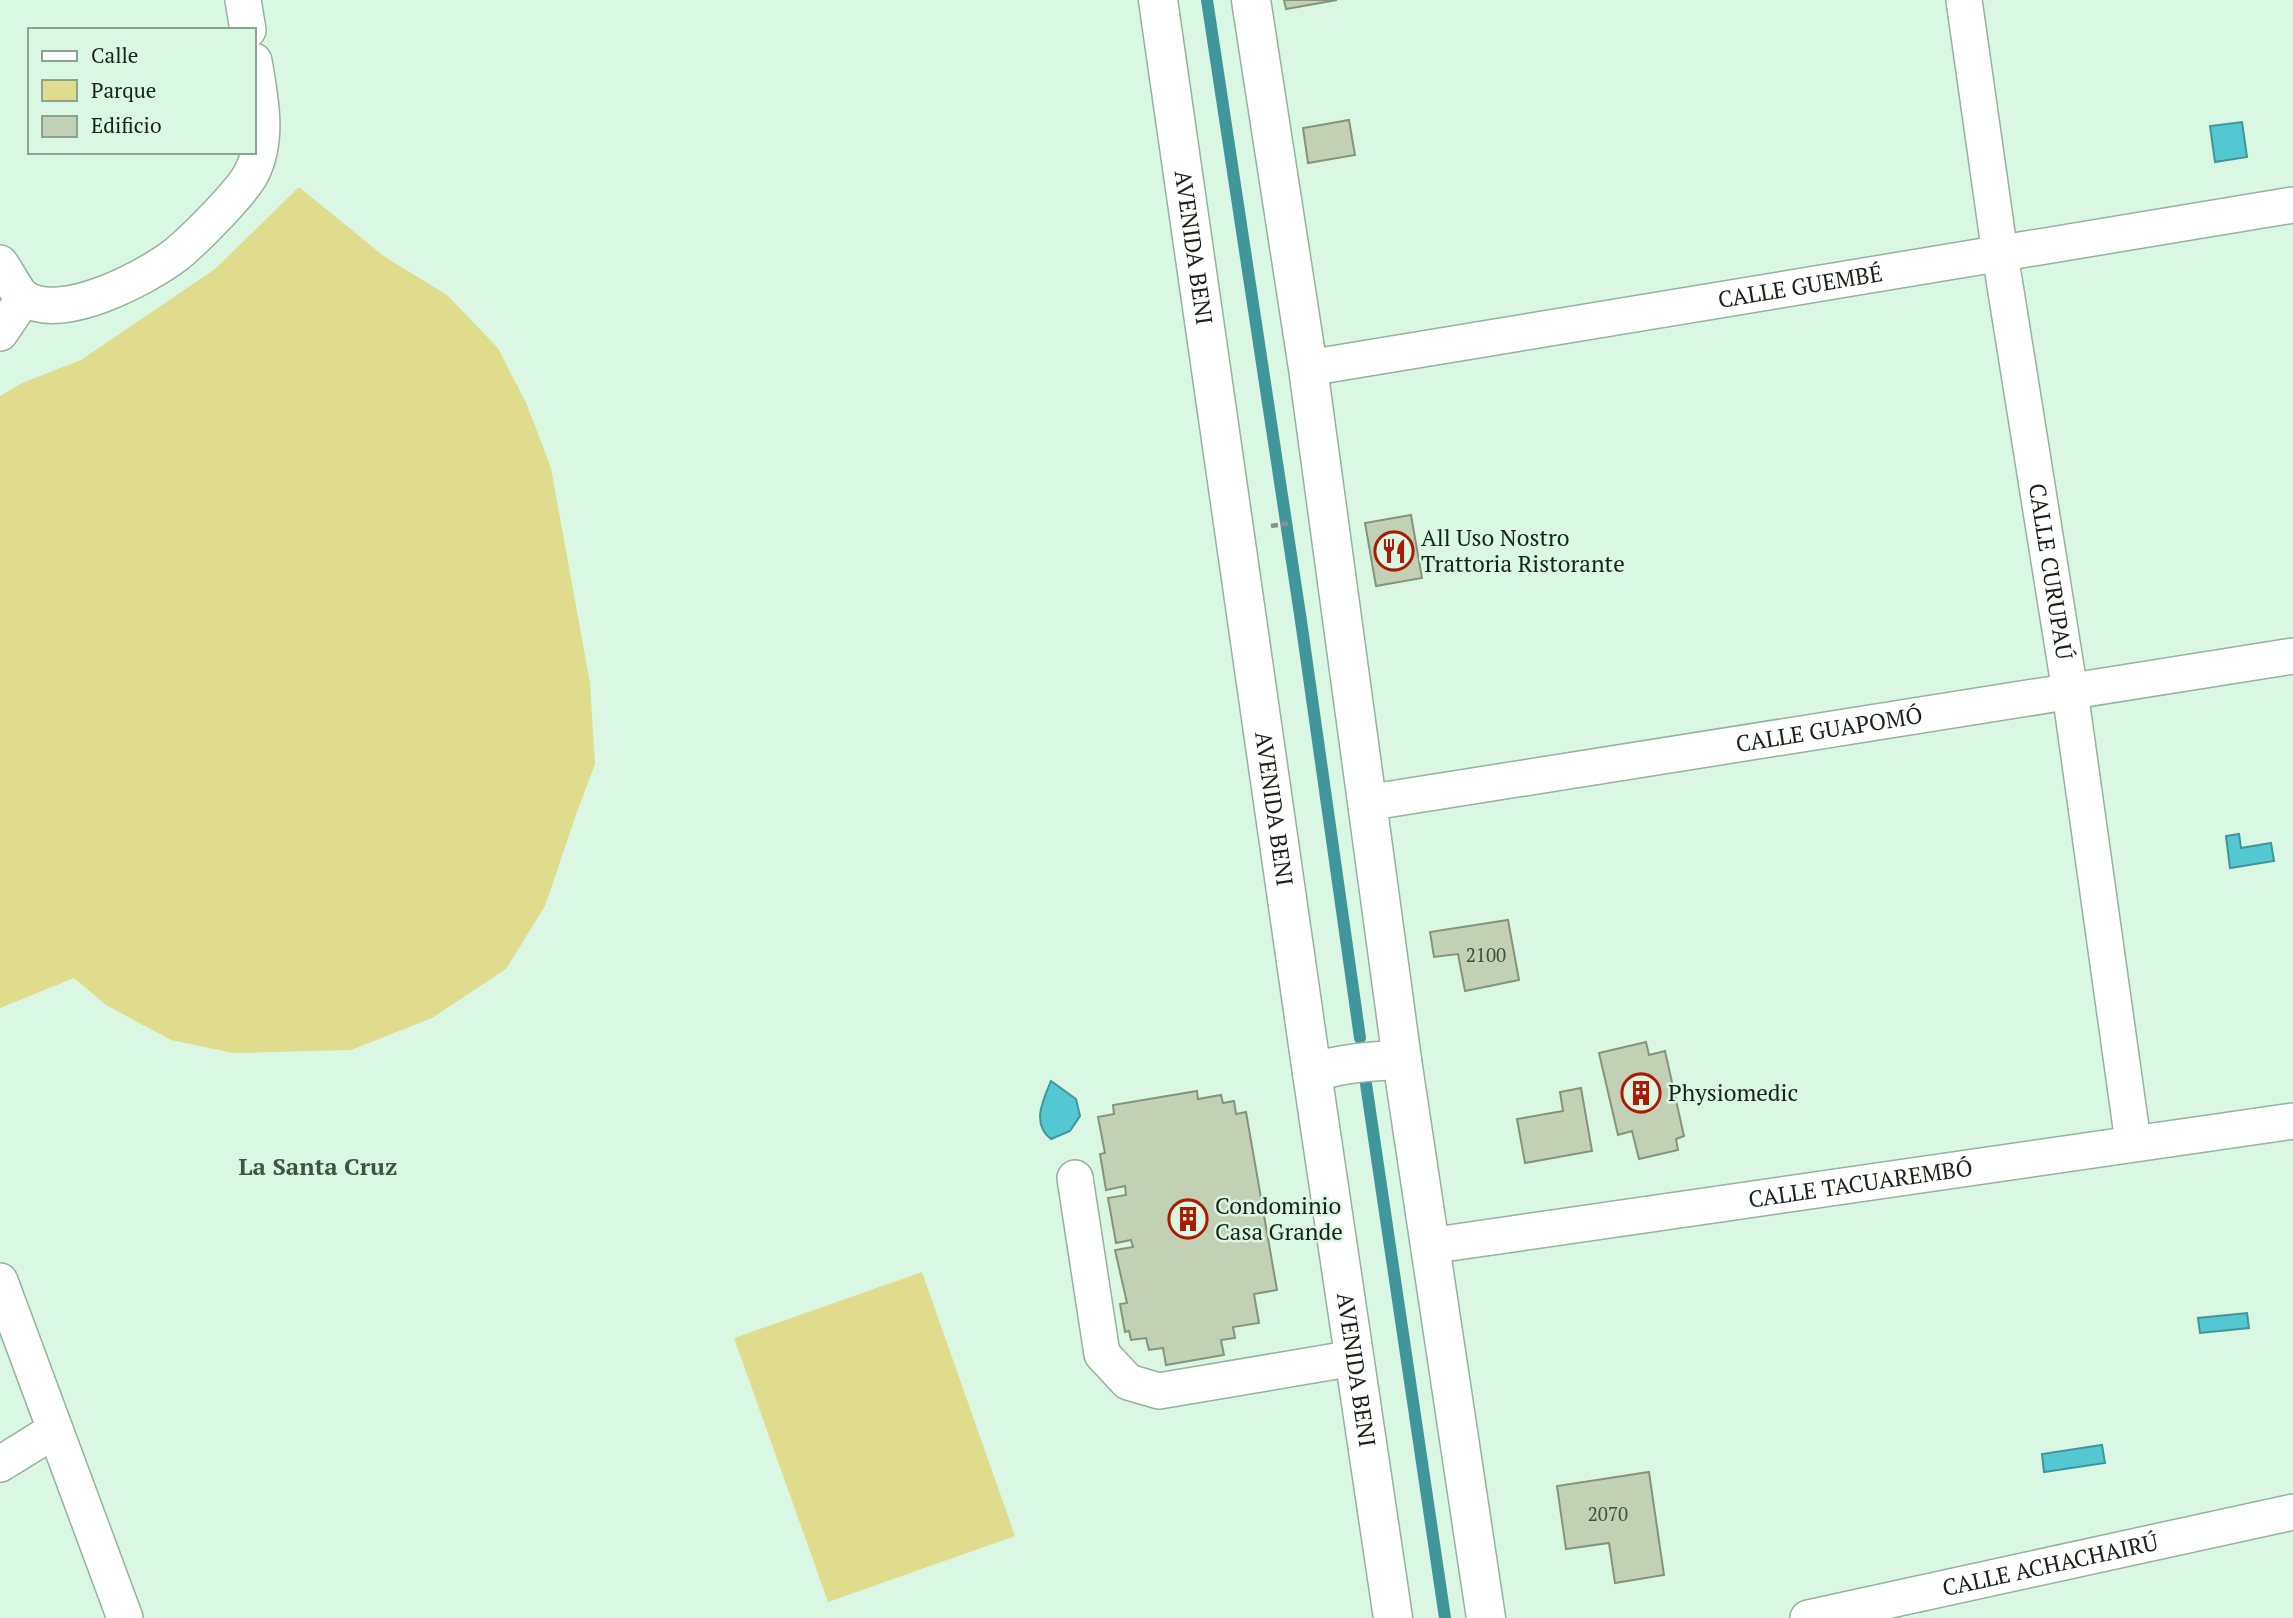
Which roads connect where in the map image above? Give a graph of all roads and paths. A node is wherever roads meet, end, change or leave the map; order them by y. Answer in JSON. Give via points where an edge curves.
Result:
{"nodes":[{"id":1,"x":243,"y":0,"type":"edge"},
{"id":2,"x":1158,"y":0,"type":"edge"},
{"id":3,"x":1251,"y":0,"type":"edge"},
{"id":4,"x":1965,"y":0,"type":"edge"},
{"id":5,"x":248,"y":28,"type":"edge"},
{"id":6,"x":256,"y":73,"type":"edge"},
{"id":7,"x":2293,"y":205,"type":"edge"},
{"id":8,"x":2000,"y":254,"type":"junction"},
{"id":9,"x":0,"y":263,"type":"edge"},
{"id":10,"x":24,"y":298,"type":"junction"},
{"id":11,"x":0,"y":333,"type":"edge"},
{"id":12,"x":1308,"y":368,"type":"junction"},
{"id":13,"x":1302,"y":521,"type":"dead end"},
{"id":14,"x":1265,"y":527,"type":"dead end"},
{"id":15,"x":2293,"y":656,"type":"edge"},
{"id":16,"x":2070,"y":692,"type":"junction"},
{"id":17,"x":1366,"y":803,"type":"junction"},
{"id":18,"x":1402,"y":1060,"type":"junction"},
{"id":19,"x":1311,"y":1073,"type":"junction"},
{"id":20,"x":2293,"y":1121,"type":"edge"},
{"id":21,"x":2133,"y":1142,"type":"junction"},
{"id":22,"x":1076,"y":1178,"type":"dead end"},
{"id":23,"x":1429,"y":1246,"type":"junction"},
{"id":24,"x":0,"y":1281,"type":"edge"},
{"id":25,"x":1354,"y":1358,"type":"junction"},
{"id":26,"x":55,"y":1430,"type":"junction"},
{"id":27,"x":0,"y":1464,"type":"edge"},
{"id":28,"x":2293,"y":1512,"type":"edge"},
{"id":29,"x":1389,"y":1616,"type":"edge"},
{"id":30,"x":125,"y":1618,"type":"edge"},
{"id":31,"x":1486,"y":1618,"type":"edge"},
{"id":32,"x":1808,"y":1618,"type":"edge"}],
"edges":[{"from":1,"to":5,"type":"street"},
{"from":2,"to":19,"type":"street","name":"AVENIDA BENI"},
{"from":3,"to":12,"type":"street"},
{"from":4,"to":8,"type":"street","name":"CALLE CURUPAÚ"},
{"from":6,"to":10,"type":"street","via":[[261,143],[250,176],[214,219],[176,254],[97,297],[54,307]]},
{"from":7,"to":8,"type":"street","name":"CALLE GUEMBÉ"},
{"from":8,"to":12,"type":"street","name":"CALLE GUEMBÉ"},
{"from":8,"to":16,"type":"street","name":"CALLE CURUPAÚ"},
{"from":9,"to":10,"type":"street"},
{"from":10,"to":11,"type":"street"},
{"from":12,"to":17,"type":"street"},
{"from":13,"to":14,"type":"path"},
{"from":15,"to":16,"type":"street","name":"CALLE GUAPOMÓ"},
{"from":16,"to":17,"type":"street","name":"CALLE GUAPOMÓ"},
{"from":16,"to":21,"type":"street","name":"CALLE CURUPAÚ"},
{"from":17,"to":18,"type":"street"},
{"from":18,"to":19,"type":"street","via":[[1353,1063]]},
{"from":18,"to":23,"type":"street"},
{"from":19,"to":25,"type":"street","name":"AVENIDA BENI"},
{"from":20,"to":21,"type":"street","name":"CALLE TACUAREMBÓ"},
{"from":21,"to":23,"type":"street","name":"CALLE TACUAREMBÓ"},
{"from":22,"to":25,"type":"street","via":[[1102,1354],[1128,1382],[1159,1391]]},
{"from":23,"to":31,"type":"street"},
{"from":24,"to":26,"type":"street"},
{"from":25,"to":29,"type":"street","name":"AVENIDA BENI"},
{"from":26,"to":27,"type":"street"},
{"from":26,"to":30,"type":"street"},
{"from":28,"to":32,"type":"street","name":"CALLE ACHACHAIRÚ"}]}
